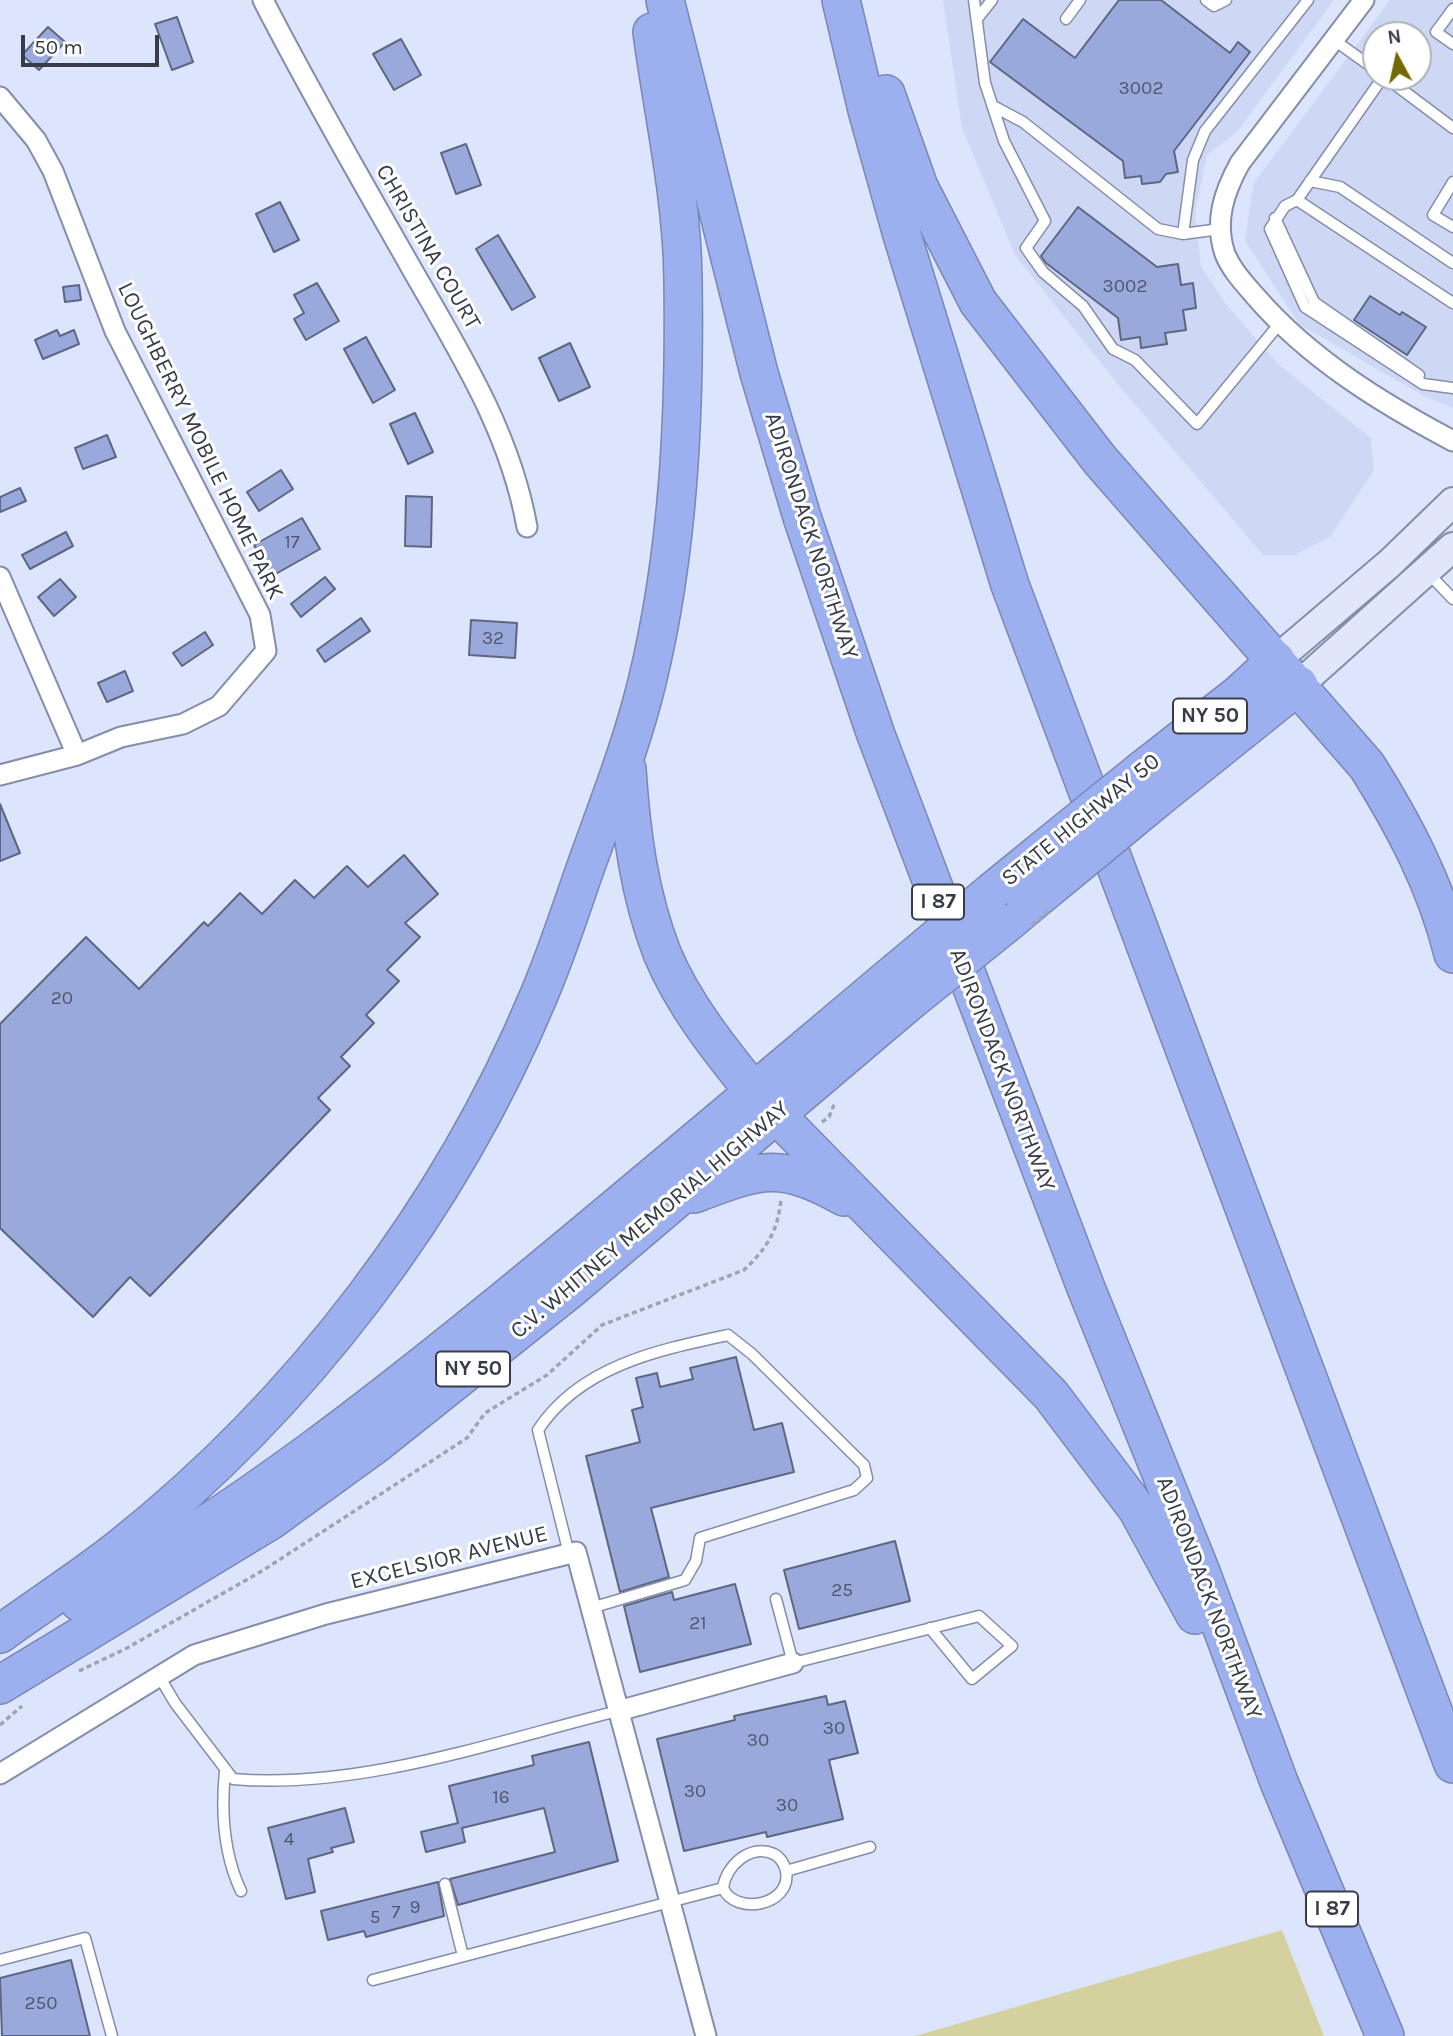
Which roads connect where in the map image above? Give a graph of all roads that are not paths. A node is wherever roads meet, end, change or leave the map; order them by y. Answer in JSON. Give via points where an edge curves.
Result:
{"nodes":[{"id":1,"x":263,"y":0,"type":"edge"},
{"id":2,"x":648,"y":0,"type":"edge"},
{"id":3,"x":665,"y":0,"type":"edge"},
{"id":4,"x":841,"y":0,"type":"edge"},
{"id":5,"x":856,"y":0,"type":"edge"},
{"id":6,"x":974,"y":0,"type":"edge"},
{"id":7,"x":992,"y":0,"type":"edge"},
{"id":8,"x":1080,"y":0,"type":"edge"},
{"id":9,"x":1206,"y":0,"type":"edge"},
{"id":10,"x":1226,"y":0,"type":"edge"},
{"id":11,"x":1308,"y":0,"type":"edge"},
{"id":12,"x":1364,"y":0,"type":"edge"},
{"id":13,"x":1453,"y":9,"type":"edge"},
{"id":14,"x":977,"y":19,"type":"junction"},
{"id":15,"x":1066,"y":19,"type":"dead end"},
{"id":16,"x":1334,"y":40,"type":"junction"},
{"id":17,"x":1453,"y":44,"type":"edge"},
{"id":18,"x":1362,"y":60,"type":"edge"},
{"id":19,"x":1374,"y":91,"type":"edge"},
{"id":20,"x":1403,"y":91,"type":"edge"},
{"id":21,"x":0,"y":97,"type":"edge"},
{"id":22,"x":993,"y":106,"type":"junction"},
{"id":23,"x":1453,"y":128,"type":"edge"},
{"id":24,"x":1310,"y":181,"type":"junction"},
{"id":25,"x":1453,"y":182,"type":"edge"},
{"id":26,"x":1297,"y":200,"type":"junction"},
{"id":27,"x":1453,"y":227,"type":"edge"},
{"id":28,"x":1220,"y":229,"type":"junction"},
{"id":29,"x":1183,"y":234,"type":"junction"},
{"id":30,"x":1453,"y":263,"type":"edge"},
{"id":31,"x":1453,"y":303,"type":"edge"},
{"id":32,"x":1280,"y":323,"type":"junction"},
{"id":33,"x":1453,"y":388,"type":"edge"},
{"id":34,"x":1453,"y":441,"type":"edge"},
{"id":35,"x":1453,"y":502,"type":"edge"},
{"id":36,"x":527,"y":527,"type":"dead end"},
{"id":37,"x":1453,"y":547,"type":"edge"},
{"id":38,"x":1427,"y":571,"type":"junction"},
{"id":39,"x":0,"y":577,"type":"edge"},
{"id":40,"x":1453,"y":599,"type":"edge"},
{"id":41,"x":1288,"y":673,"type":"junction"},
{"id":42,"x":626,"y":754,"type":"junction"},
{"id":43,"x":77,"y":755,"type":"junction"},
{"id":44,"x":0,"y":775,"type":"edge"},
{"id":45,"x":1149,"y":784,"type":"junction"},
{"id":46,"x":1453,"y":954,"type":"edge"},
{"id":47,"x":903,"y":986,"type":"junction"},
{"id":48,"x":776,"y":1114,"type":"junction"},
{"id":49,"x":671,"y":1203,"type":"junction"},
{"id":50,"x":878,"y":1215,"type":"junction"},
{"id":51,"x":569,"y":1554,"type":"junction"},
{"id":52,"x":776,"y":1600,"type":"dead end"},
{"id":53,"x":591,"y":1608,"type":"junction"},
{"id":54,"x":930,"y":1628,"type":"junction"},
{"id":55,"x":0,"y":1633,"type":"edge"},
{"id":56,"x":0,"y":1646,"type":"edge"},
{"id":57,"x":793,"y":1663,"type":"junction"},
{"id":58,"x":159,"y":1676,"type":"junction"},
{"id":59,"x":15,"y":1692,"type":"edge"},
{"id":60,"x":618,"y":1711,"type":"junction"},
{"id":61,"x":1453,"y":1764,"type":"edge"},
{"id":62,"x":225,"y":1771,"type":"junction"},
{"id":63,"x":0,"y":1774,"type":"edge"},
{"id":64,"x":1279,"y":1782,"type":"junction"},
{"id":65,"x":870,"y":1847,"type":"dead end"},
{"id":66,"x":786,"y":1871,"type":"junction"},
{"id":67,"x":445,"y":1884,"type":"dead end"},
{"id":68,"x":723,"y":1888,"type":"junction"},
{"id":69,"x":241,"y":1891,"type":"dead end"},
{"id":70,"x":670,"y":1902,"type":"junction"},
{"id":71,"x":463,"y":1956,"type":"junction"},
{"id":72,"x":0,"y":1959,"type":"edge"},
{"id":73,"x":373,"y":1980,"type":"dead end"},
{"id":74,"x":112,"y":2036,"type":"edge"},
{"id":75,"x":705,"y":2036,"type":"edge"},
{"id":76,"x":1385,"y":2036,"type":"edge"}],
"edges":[{"from":1,"to":36,"type":"street","name":"CHRISTINA COURT","via":[[485,397],[520,487]]},
{"from":2,"to":42,"type":"highway","via":[[681,236],[681,445],[663,600],[647,683]]},
{"from":3,"to":64,"type":"highway","name":"ADIRONDACK NORTHWAY","number":"I 87","via":[[759,373],[876,735]]},
{"from":4,"to":61,"type":"highway","via":[[902,235],[1010,585]]},
{"from":5,"to":41,"type":"highway","via":[[919,187],[978,302],[1100,460]]},
{"from":6,"to":14,"type":"lane"},
{"from":7,"to":14,"type":"lane"},
{"from":8,"to":15,"type":"lane"},
{"from":9,"to":10,"type":"lane","via":[[1214,6]]},
{"from":11,"to":29,"type":"lane","via":[[1205,131],[1193,160]]},
{"from":12,"to":16,"type":"street"},
{"from":13,"to":17,"type":"lane","via":[[1436,32]]},
{"from":14,"to":22,"type":"lane","via":[[985,83]]},
{"from":16,"to":18,"type":"lane"},
{"from":16,"to":28,"type":"street","via":[[1240,163],[1226,187]]},
{"from":19,"to":24,"type":"lane"},
{"from":20,"to":23,"type":"lane"},
{"from":21,"to":43,"type":"street","name":"LOUGHBERRY MOBILE HOME PARK","via":[[36,140],[53,171],[115,331],[260,615],[265,651],[219,706],[183,724],[121,737]]},
{"from":22,"to":29,"type":"lane","via":[[1023,122],[1158,229]]},
{"from":22,"to":32,"type":"lane","via":[[1004,141],[1045,221],[1026,248],[1043,272],[1083,306],[1113,349],[1135,360],[1196,424]]},
{"from":24,"to":26,"type":"lane"},
{"from":24,"to":30,"type":"lane","via":[[1340,187]]},
{"from":25,"to":27,"type":"lane","via":[[1433,215]]},
{"from":26,"to":31,"type":"lane"},
{"from":26,"to":33,"type":"lane","via":[[1284,205],[1270,229],[1305,307],[1423,384]]},
{"from":28,"to":29,"type":"lane"},
{"from":28,"to":32,"type":"street","via":[[1236,274]]},
{"from":32,"to":34,"type":"street","via":[[1336,370]]},
{"from":35,"to":41,"type":"main road","name":"STATE HIGHWAY 50","number":"NY 50"},
{"from":37,"to":38,"type":"main road","name":"STATE HIGHWAY 50","number":"NY 50"},
{"from":38,"to":40,"type":"lane"},
{"from":38,"to":41,"type":"main road","name":"STATE HIGHWAY 50","number":"NY 50"},
{"from":39,"to":43,"type":"street"},
{"from":41,"to":45,"type":"highway","name":"STATE HIGHWAY 50","number":"NY 50","via":[[1239,694]]},
{"from":41,"to":46,"type":"highway","via":[[1367,766],[1400,818],[1441,912]]},
{"from":42,"to":48,"type":"highway","via":[[631,834],[663,955],[720,1050]]},
{"from":42,"to":55,"type":"highway","via":[[555,954],[518,1042],[423,1216],[278,1399],[119,1549]]},
{"from":43,"to":44,"type":"street","name":"LOUGHBERRY MOBILE HOME PARK"},
{"from":45,"to":47,"type":"highway","name":"STATE HIGHWAY 50","number":"NY 50","bridge":true,"via":[[1043,850],[995,889]]},
{"from":45,"to":47,"type":"highway","name":"STATE HIGHWAY 50","number":"NY 50","bridge":true,"via":[[1053,897],[1018,925]]},
{"from":47,"to":48,"type":"highway","name":"C.V. WHITNEY MEMORIAL HIGHWAY","number":"NY 50"},
{"from":48,"to":49,"type":"highway","name":"C.V. WHITNEY MEMORIAL HIGHWAY","number":"NY 50"},
{"from":48,"to":50,"type":"highway"},
{"from":48,"to":56,"type":"highway","name":"C.V. WHITNEY MEMORIAL HIGHWAY","number":"NY 50","via":[[218,1519]]},
{"from":49,"to":50,"type":"highway","via":[[751,1173],[782,1172],[812,1179]]},
{"from":49,"to":59,"type":"highway","name":"C.V. WHITNEY MEMORIAL HIGHWAY","number":"NY 50","via":[[487,1358],[270,1521]]},
{"from":50,"to":64,"type":"highway","via":[[1051,1395],[1137,1509]]},
{"from":51,"to":53,"type":"street","name":"EXCELSIOR AVENUE","via":[[576,1552]]},
{"from":51,"to":53,"type":"lane","via":[[538,1430],[550,1412],[583,1384],[630,1359],[728,1335],[864,1465],[867,1478],[854,1490],[700,1538],[696,1561],[685,1580]]},
{"from":51,"to":58,"type":"street","name":"EXCELSIOR AVENUE","via":[[326,1614],[194,1655]]},
{"from":52,"to":57,"type":"lane"},
{"from":53,"to":60,"type":"street","name":"EXCELSIOR AVENUE"},
{"from":54,"to":54,"type":"lane","via":[[979,1616],[1012,1646],[972,1679]]},
{"from":54,"to":57,"type":"lane"},
{"from":57,"to":60,"type":"street"},
{"from":58,"to":62,"type":"lane"},
{"from":58,"to":63,"type":"street","name":"EXCELSIOR AVENUE"},
{"from":60,"to":62,"type":"lane","via":[[373,1773],[269,1783],[233,1779]]},
{"from":60,"to":70,"type":"street","name":"EXCELSIOR AVENUE"},
{"from":62,"to":69,"type":"lane","via":[[222,1800],[229,1858]]},
{"from":64,"to":76,"type":"highway","name":"ADIRONDACK NORTHWAY","number":"I 87"},
{"from":65,"to":66,"type":"lane"},
{"from":66,"to":68,"type":"lane","via":[[785,1890],[770,1900],[746,1904],[726,1896]]},
{"from":66,"to":68,"type":"lane","via":[[776,1855],[755,1854],[734,1863],[725,1874]]},
{"from":67,"to":71,"type":"lane"},
{"from":68,"to":70,"type":"lane"},
{"from":70,"to":71,"type":"lane"},
{"from":70,"to":75,"type":"street","name":"EXCELSIOR AVENUE"},
{"from":71,"to":73,"type":"lane"},
{"from":72,"to":74,"type":"lane","via":[[85,1938]]}]}
